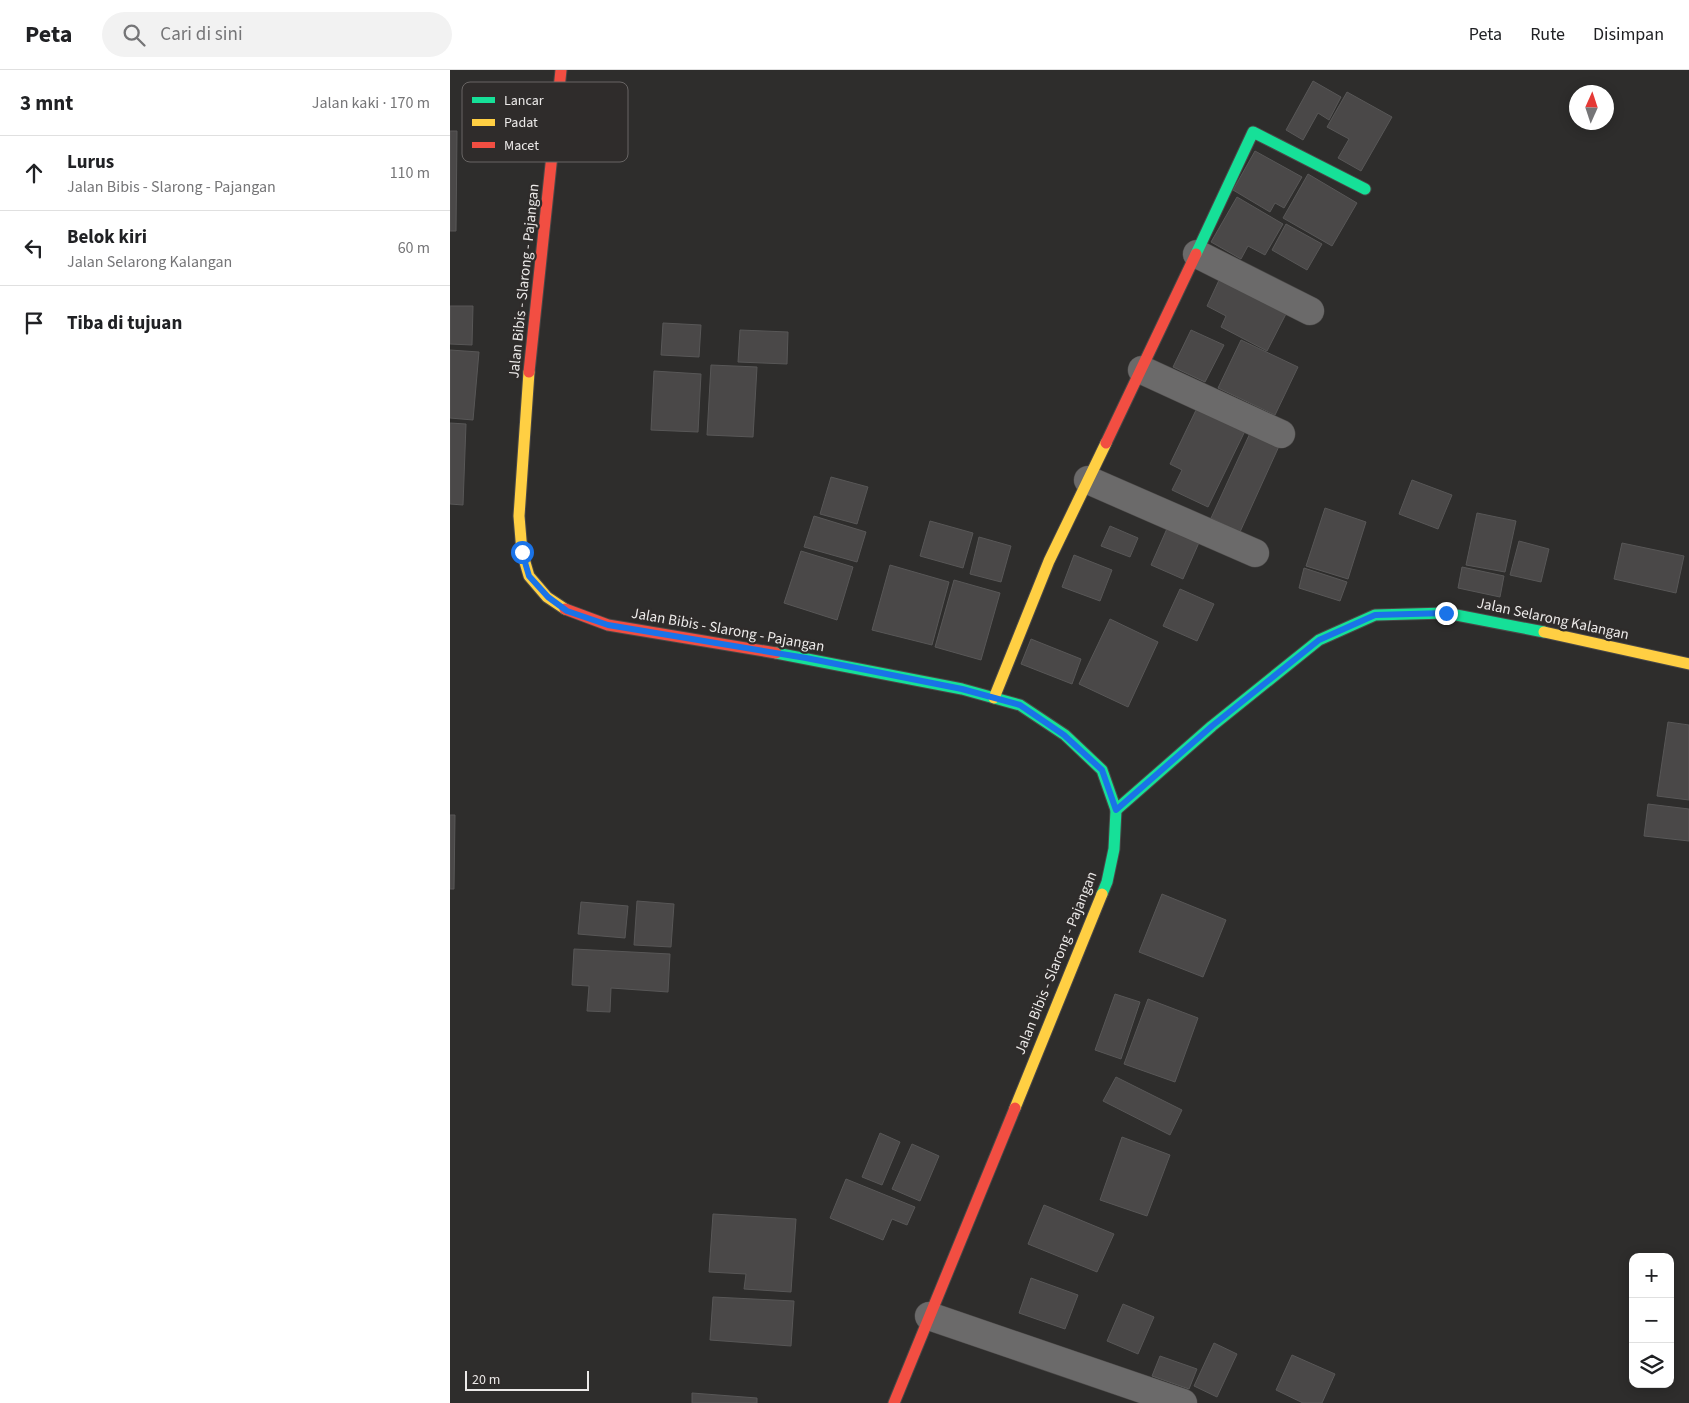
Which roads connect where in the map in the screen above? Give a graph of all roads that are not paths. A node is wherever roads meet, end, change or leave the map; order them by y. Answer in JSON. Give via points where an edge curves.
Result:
{"nodes":[{"id":1,"x":551,"y":162,"type":"edge"},
{"id":2,"x":1365,"y":189,"type":"dead end"},
{"id":3,"x":1197,"y":254,"type":"junction"},
{"id":4,"x":1310,"y":310,"type":"dead end"},
{"id":5,"x":1142,"y":370,"type":"junction"},
{"id":6,"x":1281,"y":434,"type":"dead end"},
{"id":7,"x":1088,"y":480,"type":"junction"},
{"id":8,"x":1254,"y":553,"type":"dead end"},
{"id":9,"x":1689,"y":664,"type":"edge"},
{"id":10,"x":994,"y":698,"type":"junction"},
{"id":11,"x":1116,"y":810,"type":"junction"},
{"id":12,"x":930,"y":1316,"type":"junction"},
{"id":13,"x":894,"y":1403,"type":"edge"},
{"id":14,"x":1184,"y":1403,"type":"edge"}],
"edges":[{"from":1,"to":10,"type":"main road","name":"Jalan Bibis - Slarong - Pajangan","via":[[530,359],[519,516],[522,552],[529,576],[548,597],[567,611],[608,625],[806,658]]},
{"from":2,"to":3,"type":"main road","via":[[1253,132]]},
{"from":3,"to":4,"type":"street"},
{"from":3,"to":5,"type":"main road"},
{"from":5,"to":6,"type":"street"},
{"from":5,"to":7,"type":"main road"},
{"from":7,"to":8,"type":"street"},
{"from":7,"to":10,"type":"main road","via":[[1049,561]]},
{"from":9,"to":11,"type":"main road","name":"Jalan Selarong Kalangan","via":[[1446,613],[1375,615],[1319,640],[1212,726]]},
{"from":10,"to":11,"type":"main road","name":"Jalan Bibis - Slarong - Pajangan","via":[[1020,705],[1071,741],[1102,770]]},
{"from":11,"to":12,"type":"main road","name":"Jalan Bibis - Slarong - Pajangan","via":[[1114,849],[1107,882]]},
{"from":12,"to":13,"type":"main road","name":"Jalan Bibis - Slarong - Pajangan"},
{"from":12,"to":14,"type":"street"}]}
